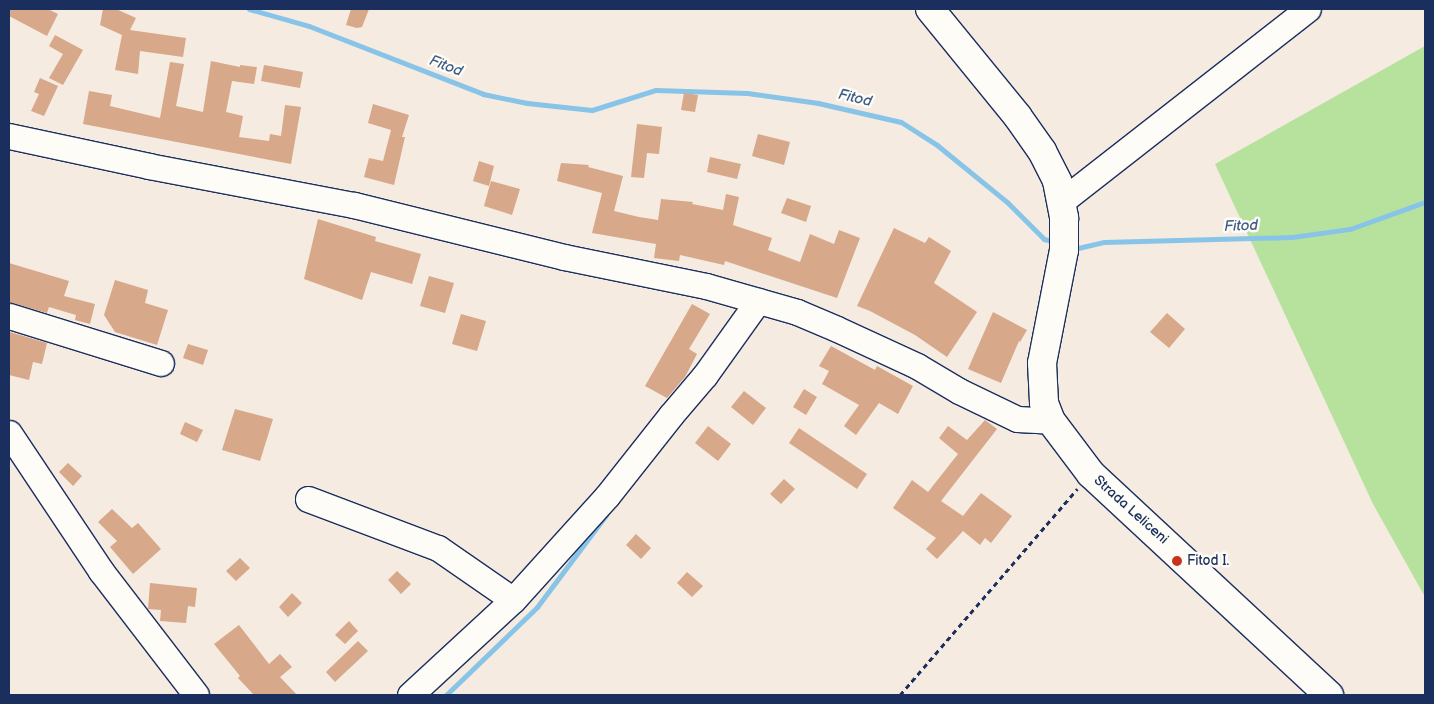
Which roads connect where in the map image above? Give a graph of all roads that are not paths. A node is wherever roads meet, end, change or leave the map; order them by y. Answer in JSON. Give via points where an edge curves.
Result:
{"nodes":[{"id":1,"x":930,"y":9,"type":"edge"},
{"id":2,"x":1308,"y":9,"type":"edge"},
{"id":3,"x":9,"y":136,"type":"edge"},
{"id":4,"x":1062,"y":201,"type":"junction"},
{"id":5,"x":758,"y":301,"type":"junction"},
{"id":6,"x":9,"y":316,"type":"edge"},
{"id":7,"x":162,"y":362,"type":"dead end"},
{"id":8,"x":1051,"y":421,"type":"junction"},
{"id":9,"x":9,"y":433,"type":"edge"},
{"id":10,"x":308,"y":499,"type":"dead end"},
{"id":11,"x":513,"y":600,"type":"junction"},
{"id":12,"x":196,"y":695,"type":"edge"},
{"id":13,"x":410,"y":695,"type":"edge"},
{"id":14,"x":1328,"y":695,"type":"edge"}],
"edges":[{"from":1,"to":4,"type":"main road","name":"Strada Leliceni","via":[[1042,151],[1057,181]]},
{"from":2,"to":4,"type":"street"},
{"from":3,"to":5,"type":"street","via":[[354,205],[564,257],[706,286]]},
{"from":4,"to":8,"type":"main road","name":"Strada Leliceni","via":[[1065,245],[1042,363],[1044,402]]},
{"from":5,"to":8,"type":"street","via":[[797,312],[837,329],[917,366],[1017,419]]},
{"from":5,"to":11,"type":"street","via":[[705,376],[607,496]]},
{"from":6,"to":7,"type":"street"},
{"from":8,"to":14,"type":"main road","name":"Strada Leliceni","via":[[1090,474]]},
{"from":9,"to":12,"type":"street","via":[[102,571]]},
{"from":10,"to":11,"type":"street","via":[[438,548]]},
{"from":11,"to":13,"type":"street"}]}
